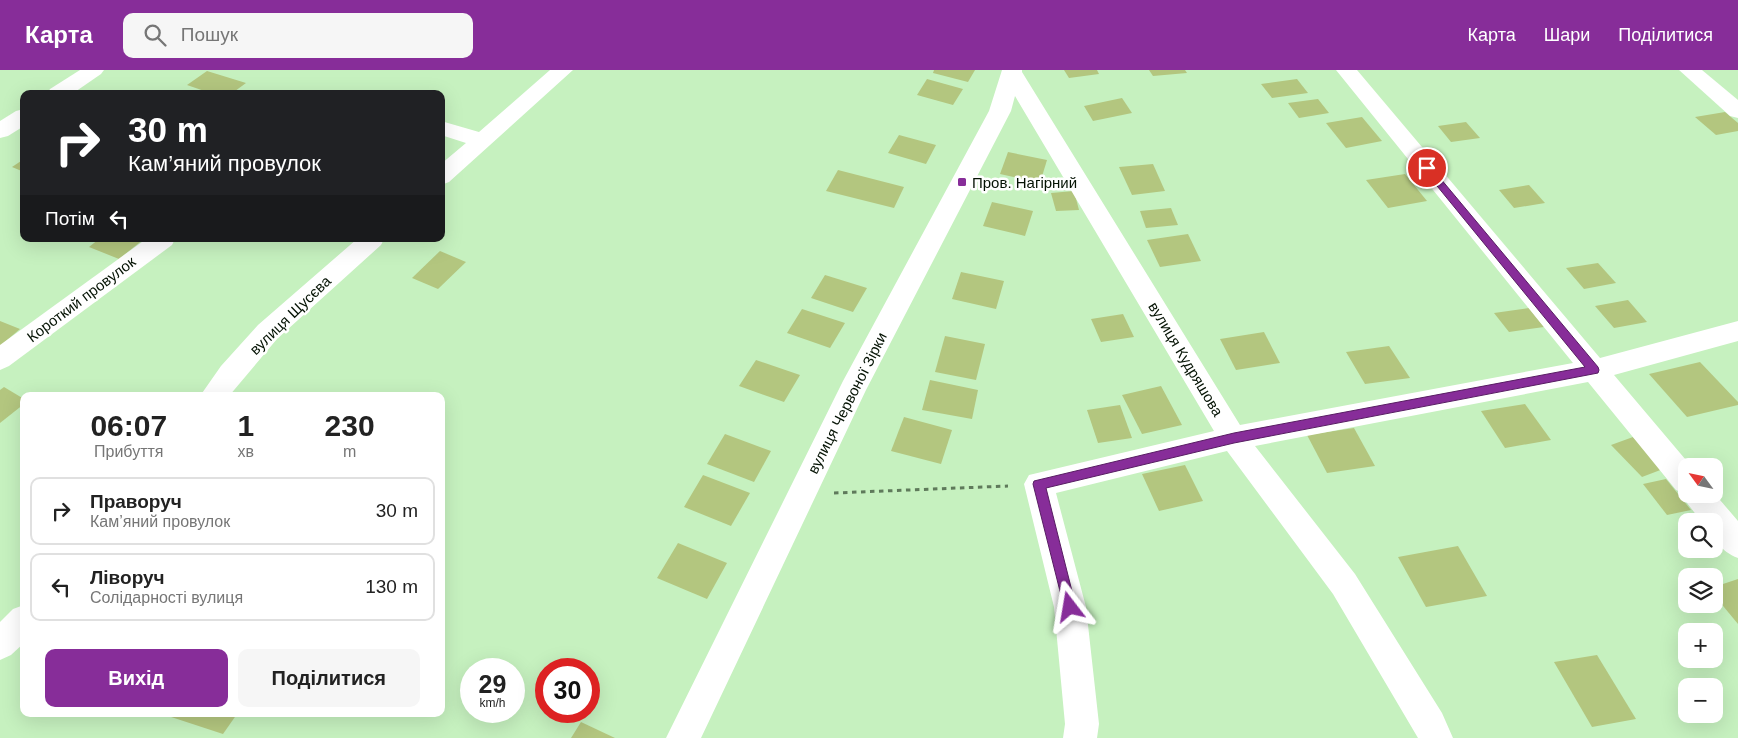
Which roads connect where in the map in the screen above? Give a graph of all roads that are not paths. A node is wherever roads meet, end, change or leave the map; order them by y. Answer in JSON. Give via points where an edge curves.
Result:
{"nodes":[{"id":1,"x":94,"y":70,"type":"edge"},
{"id":2,"x":563,"y":70,"type":"edge"},
{"id":3,"x":1346,"y":70,"type":"edge"},
{"id":4,"x":1689,"y":70,"type":"edge"},
{"id":5,"x":1012,"y":72,"type":"edge"},
{"id":6,"x":63,"y":90,"type":"edge"},
{"id":7,"x":1738,"y":111,"type":"edge"},
{"id":8,"x":20,"y":118,"type":"edge"},
{"id":9,"x":445,"y":129,"type":"edge"},
{"id":10,"x":0,"y":131,"type":"edge"},
{"id":11,"x":482,"y":140,"type":"junction"},
{"id":12,"x":445,"y":173,"type":"edge"},
{"id":13,"x":159,"y":242,"type":"edge"},
{"id":14,"x":369,"y":242,"type":"edge"},
{"id":15,"x":1738,"y":331,"type":"edge"},
{"id":16,"x":0,"y":359,"type":"edge"},
{"id":17,"x":1594,"y":370,"type":"junction"},
{"id":18,"x":217,"y":392,"type":"edge"},
{"id":19,"x":1234,"y":438,"type":"junction"},
{"id":20,"x":1678,"y":471,"type":"edge"},
{"id":21,"x":1704,"y":503,"type":"edge"},
{"id":22,"x":1738,"y":544,"type":"edge"},
{"id":23,"x":20,"y":624,"type":"edge"},
{"id":24,"x":0,"y":644,"type":"edge"},
{"id":25,"x":683,"y":738,"type":"edge"},
{"id":26,"x":1080,"y":738,"type":"edge"},
{"id":27,"x":1436,"y":738,"type":"edge"}],
"edges":[{"from":1,"to":6,"type":"street"},
{"from":2,"to":11,"type":"street"},
{"from":3,"to":17,"type":"street"},
{"from":4,"to":7,"type":"street"},
{"from":5,"to":19,"type":"street","name":"вулиця Кудряшова"},
{"from":5,"to":25,"type":"street","name":"вулиця Червоної Зірки","via":[[1000,111],[853,389]]},
{"from":8,"to":10,"type":"street"},
{"from":9,"to":11,"type":"street"},
{"from":11,"to":12,"type":"street"},
{"from":13,"to":16,"type":"street","name":"Короткий провулок"},
{"from":14,"to":18,"type":"street","name":"вулиця Щусєва","via":[[289,313],[251,351]]},
{"from":15,"to":17,"type":"street"},
{"from":17,"to":19,"type":"street"},
{"from":17,"to":20,"type":"street"},
{"from":19,"to":26,"type":"street","via":[[1039,484],[1070,607],[1082,724]]},
{"from":19,"to":27,"type":"street","name":"вулиця Кудряшова","via":[[1344,584]]},
{"from":21,"to":22,"type":"street"},
{"from":23,"to":24,"type":"street"}]}
